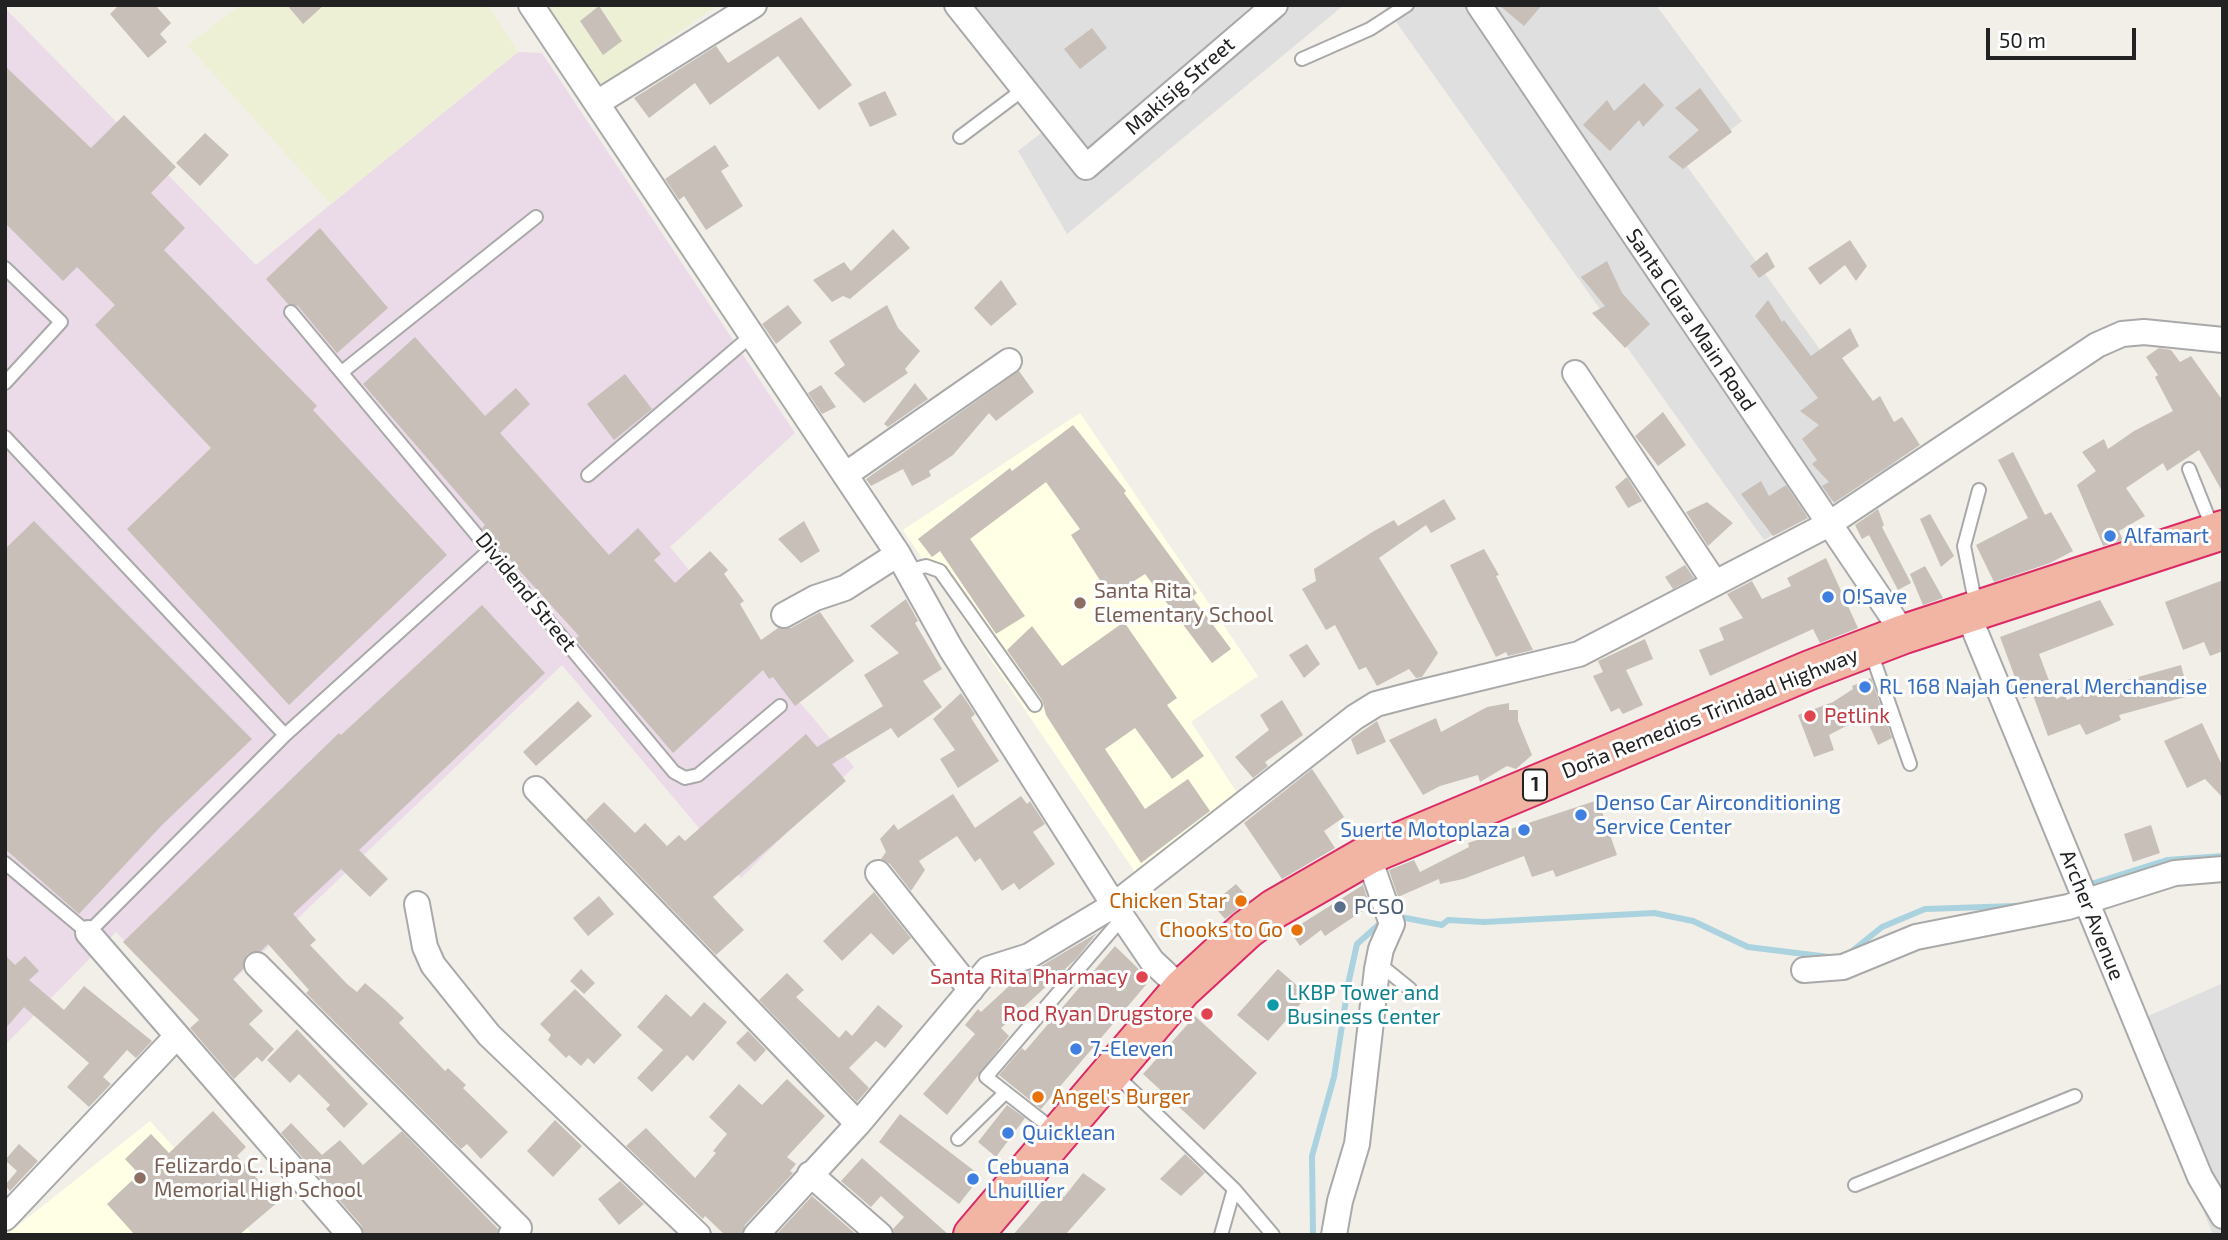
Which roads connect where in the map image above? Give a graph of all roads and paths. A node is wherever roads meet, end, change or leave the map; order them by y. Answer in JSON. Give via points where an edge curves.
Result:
{"nodes":[{"id":1,"x":531,"y":5,"type":"edge"},
{"id":2,"x":754,"y":5,"type":"edge"},
{"id":3,"x":957,"y":5,"type":"edge"},
{"id":4,"x":1275,"y":5,"type":"edge"},
{"id":5,"x":1407,"y":5,"type":"edge"},
{"id":6,"x":1479,"y":5,"type":"edge"},
{"id":7,"x":1303,"y":59,"type":"dead end"},
{"id":8,"x":1024,"y":89,"type":"junction"},
{"id":9,"x":597,"y":103,"type":"junction"},
{"id":10,"x":960,"y":137,"type":"dead end"},
{"id":11,"x":536,"y":218,"type":"dead end"},
{"id":12,"x":5,"y":268,"type":"edge"},
{"id":13,"x":291,"y":312,"type":"dead end"},
{"id":14,"x":752,"y":335,"type":"junction"},
{"id":15,"x":2223,"y":340,"type":"edge"},
{"id":16,"x":1009,"y":361,"type":"dead end"},
{"id":17,"x":342,"y":372,"type":"junction"},
{"id":18,"x":1575,"y":373,"type":"dead end"},
{"id":19,"x":5,"y":383,"type":"edge"},
{"id":20,"x":5,"y":437,"type":"edge"},
{"id":21,"x":2189,"y":469,"type":"dead end"},
{"id":22,"x":588,"y":475,"type":"dead end"},
{"id":23,"x":845,"y":475,"type":"junction"},
{"id":24,"x":1979,"y":490,"type":"dead end"},
{"id":25,"x":1829,"y":524,"type":"junction"},
{"id":26,"x":2219,"y":532,"type":"edge"},
{"id":27,"x":491,"y":549,"type":"junction"},
{"id":28,"x":902,"y":563,"type":"junction"},
{"id":29,"x":1715,"y":583,"type":"junction"},
{"id":30,"x":1972,"y":610,"type":"junction"},
{"id":31,"x":784,"y":615,"type":"dead end"},
{"id":32,"x":1887,"y":641,"type":"junction"},
{"id":33,"x":1035,"y":705,"type":"dead end"},
{"id":34,"x":780,"y":706,"type":"dead end"},
{"id":35,"x":285,"y":735,"type":"junction"},
{"id":36,"x":1910,"y":764,"type":"dead end"},
{"id":37,"x":536,"y":789,"type":"dead end"},
{"id":38,"x":1368,"y":855,"type":"junction"},
{"id":39,"x":5,"y":863,"type":"edge"},
{"id":40,"x":2223,"y":869,"type":"edge"},
{"id":41,"x":878,"y":873,"type":"dead end"},
{"id":42,"x":2086,"y":901,"type":"junction"},
{"id":43,"x":417,"y":904,"type":"dead end"},
{"id":44,"x":1119,"y":911,"type":"junction"},
{"id":45,"x":88,"y":933,"type":"junction"},
{"id":46,"x":1378,"y":963,"type":"junction"},
{"id":47,"x":257,"y":965,"type":"dead end"},
{"id":48,"x":1804,"y":970,"type":"dead end"},
{"id":49,"x":1182,"y":989,"type":"junction"},
{"id":50,"x":1410,"y":989,"type":"dead end"},
{"id":51,"x":971,"y":990,"type":"junction"},
{"id":52,"x":177,"y":1036,"type":"junction"},
{"id":53,"x":1114,"y":1073,"type":"junction"},
{"id":54,"x":1004,"y":1093,"type":"junction"},
{"id":55,"x":2075,"y":1096,"type":"dead end"},
{"id":56,"x":858,"y":1124,"type":"junction"},
{"id":57,"x":1059,"y":1135,"type":"junction"},
{"id":58,"x":958,"y":1139,"type":"dead end"},
{"id":59,"x":810,"y":1174,"type":"junction"},
{"id":60,"x":1855,"y":1185,"type":"dead end"},
{"id":61,"x":1234,"y":1189,"type":"junction"},
{"id":62,"x":2223,"y":1216,"type":"edge"},
{"id":63,"x":5,"y":1218,"type":"edge"},
{"id":64,"x":350,"y":1235,"type":"edge"},
{"id":65,"x":511,"y":1235,"type":"edge"},
{"id":66,"x":698,"y":1235,"type":"edge"},
{"id":67,"x":756,"y":1235,"type":"edge"},
{"id":68,"x":880,"y":1235,"type":"edge"},
{"id":69,"x":973,"y":1235,"type":"edge"},
{"id":70,"x":1221,"y":1235,"type":"edge"},
{"id":71,"x":1273,"y":1235,"type":"edge"},
{"id":72,"x":1334,"y":1235,"type":"edge"}],
"edges":[{"from":1,"to":9,"type":"street"},
{"from":2,"to":9,"type":"street"},
{"from":3,"to":8,"type":"street"},
{"from":4,"to":8,"type":"street","name":"Makisig Street","via":[[1086,167]]},
{"from":5,"to":7,"type":"lane","via":[[1370,29]]},
{"from":6,"to":25,"type":"street","name":"Santa Clara Main Road"},
{"from":8,"to":10,"type":"lane"},
{"from":9,"to":14,"type":"street"},
{"from":11,"to":17,"type":"lane"},
{"from":12,"to":19,"type":"lane","via":[[61,322]]},
{"from":13,"to":17,"type":"lane","name":"Dividend Street"},
{"from":14,"to":22,"type":"lane"},
{"from":14,"to":23,"type":"street"},
{"from":15,"to":25,"type":"street","via":[[2144,332],[2122,334],[2097,345]]},
{"from":16,"to":23,"type":"street"},
{"from":17,"to":27,"type":"lane","name":"Dividend Street"},
{"from":18,"to":29,"type":"street"},
{"from":20,"to":35,"type":"lane"},
{"from":21,"to":26,"type":"lane"},
{"from":23,"to":28,"type":"street"},
{"from":24,"to":30,"type":"lane","via":[[1964,546]]},
{"from":25,"to":29,"type":"street"},
{"from":25,"to":32,"type":"street","name":"Santa Clara Main Road"},
{"from":26,"to":30,"type":"highway","name":"Doña Remedios Trinidad Highway","number":"1"},
{"from":27,"to":34,"type":"lane","name":"Dividend Street","via":[[674,772],[685,778],[698,775]]},
{"from":27,"to":35,"type":"lane"},
{"from":28,"to":31,"type":"street"},
{"from":28,"to":33,"type":"lane","via":[[940,571]]},
{"from":28,"to":44,"type":"street","via":[[951,649]]},
{"from":29,"to":44,"type":"street","via":[[1578,654],[1377,704],[1355,717]]},
{"from":30,"to":32,"type":"highway","name":"Doña Remedios Trinidad Highway","number":"1"},
{"from":30,"to":42,"type":"street","name":"Archer Avenue"},
{"from":32,"to":36,"type":"lane"},
{"from":32,"to":38,"type":"highway","name":"Doña Remedios Trinidad Highway","number":"1"},
{"from":35,"to":45,"type":"lane"},
{"from":37,"to":56,"type":"street"},
{"from":38,"to":46,"type":"street","via":[[1392,924]]},
{"from":38,"to":49,"type":"highway","name":"Doña Remedios Trinidad Highway","number":"1","via":[[1274,909]]},
{"from":39,"to":45,"type":"lane"},
{"from":40,"to":42,"type":"street","via":[[2175,873]]},
{"from":41,"to":51,"type":"street"},
{"from":42,"to":48,"type":"street","via":[[1916,937],[1843,967]]},
{"from":42,"to":62,"type":"street","name":"Archer Avenue","via":[[2200,1177]]},
{"from":43,"to":66,"type":"street","via":[[433,965],[489,1035]]},
{"from":44,"to":49,"type":"street","via":[[1152,961]]},
{"from":44,"to":51,"type":"street","via":[[1029,956],[988,969]]},
{"from":44,"to":54,"type":"lane","via":[[986,1077]]},
{"from":45,"to":52,"type":"street"},
{"from":46,"to":50,"type":"lane"},
{"from":46,"to":72,"type":"street","via":[[1357,1144]]},
{"from":47,"to":65,"type":"street","via":[[519,1228]]},
{"from":49,"to":53,"type":"highway","name":"Doña Remedios Trinidad Highway","number":"1"},
{"from":51,"to":56,"type":"street"},
{"from":52,"to":63,"type":"street"},
{"from":52,"to":64,"type":"street"},
{"from":53,"to":57,"type":"highway","name":"Doña Remedios Trinidad Highway","number":"1"},
{"from":53,"to":61,"type":"lane"},
{"from":54,"to":57,"type":"lane"},
{"from":54,"to":58,"type":"lane"},
{"from":55,"to":60,"type":"lane"},
{"from":56,"to":59,"type":"street"},
{"from":57,"to":69,"type":"highway","name":"Doña Remedios Trinidad Highway","number":"1"},
{"from":59,"to":67,"type":"street"},
{"from":59,"to":68,"type":"street"},
{"from":61,"to":70,"type":"lane"},
{"from":61,"to":71,"type":"lane"}]}
